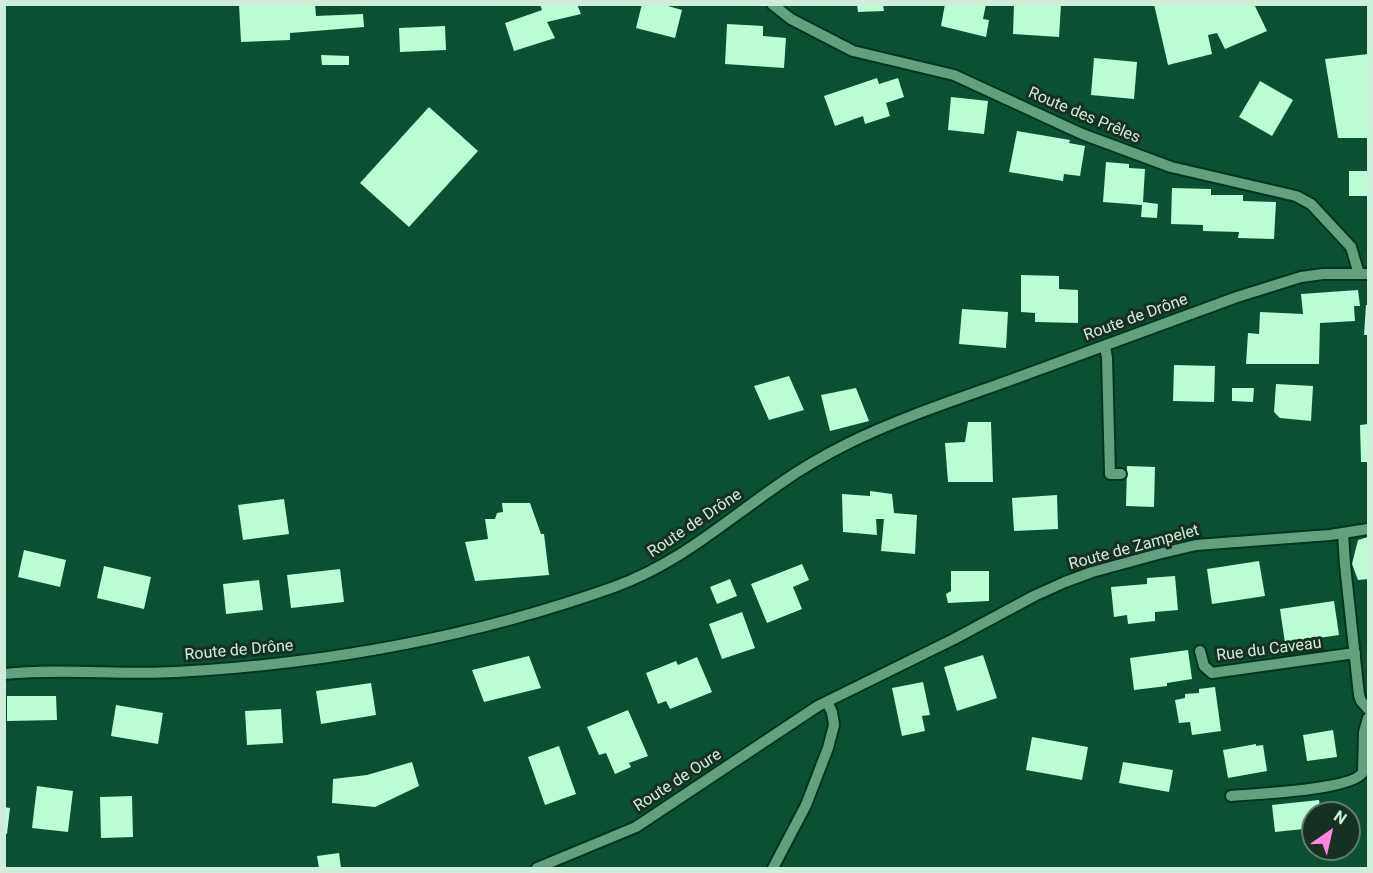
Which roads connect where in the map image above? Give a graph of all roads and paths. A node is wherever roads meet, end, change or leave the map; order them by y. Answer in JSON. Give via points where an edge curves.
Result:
{"nodes":[{"id":1,"x":772,"y":4,"type":"edge"},
{"id":2,"x":1364,"y":274,"type":"edge"},
{"id":3,"x":1105,"y":346,"type":"junction"},
{"id":4,"x":1121,"y":474,"type":"dead end"},
{"id":5,"x":1368,"y":530,"type":"edge"},
{"id":6,"x":1343,"y":533,"type":"junction"},
{"id":7,"x":1200,"y":651,"type":"dead end"},
{"id":8,"x":1355,"y":653,"type":"junction"},
{"id":9,"x":4,"y":674,"type":"edge"},
{"id":10,"x":827,"y":702,"type":"junction"},
{"id":11,"x":1368,"y":709,"type":"edge"},
{"id":12,"x":1368,"y":718,"type":"edge"},
{"id":13,"x":1231,"y":796,"type":"dead end"},
{"id":14,"x":537,"y":868,"type":"edge"},
{"id":15,"x":773,"y":868,"type":"edge"}],
"edges":[{"from":1,"to":2,"type":"street","name":"Route des Prêles","via":[[791,20],[853,51],[954,75],[1082,134],[1160,163],[1296,196],[1317,209],[1351,247]]},
{"from":2,"to":3,"type":"street","name":"Route de Drône","via":[[1323,274],[1279,283]]},
{"from":3,"to":4,"type":"street","via":[[1110,474]]},
{"from":3,"to":9,"type":"street","name":"Route de Drône","via":[[904,418],[860,438],[779,484],[697,545],[649,574],[558,605],[407,643],[292,662],[171,672]]},
{"from":5,"to":6,"type":"street","name":"Route de Zampelet"},
{"from":6,"to":8,"type":"street"},
{"from":6,"to":10,"type":"street","name":"Route de Zampelet","via":[[1196,545],[1092,572],[1034,596]]},
{"from":7,"to":8,"type":"street","name":"Rue du Caveau","via":[[1204,666],[1212,673]]},
{"from":8,"to":11,"type":"street","via":[[1359,695]]},
{"from":10,"to":14,"type":"street","name":"Route de Oure","via":[[636,827]]},
{"from":10,"to":15,"type":"street","via":[[834,725],[828,748],[806,805]]},
{"from":12,"to":13,"type":"street","via":[[1363,772],[1355,780],[1319,788]]}]}
